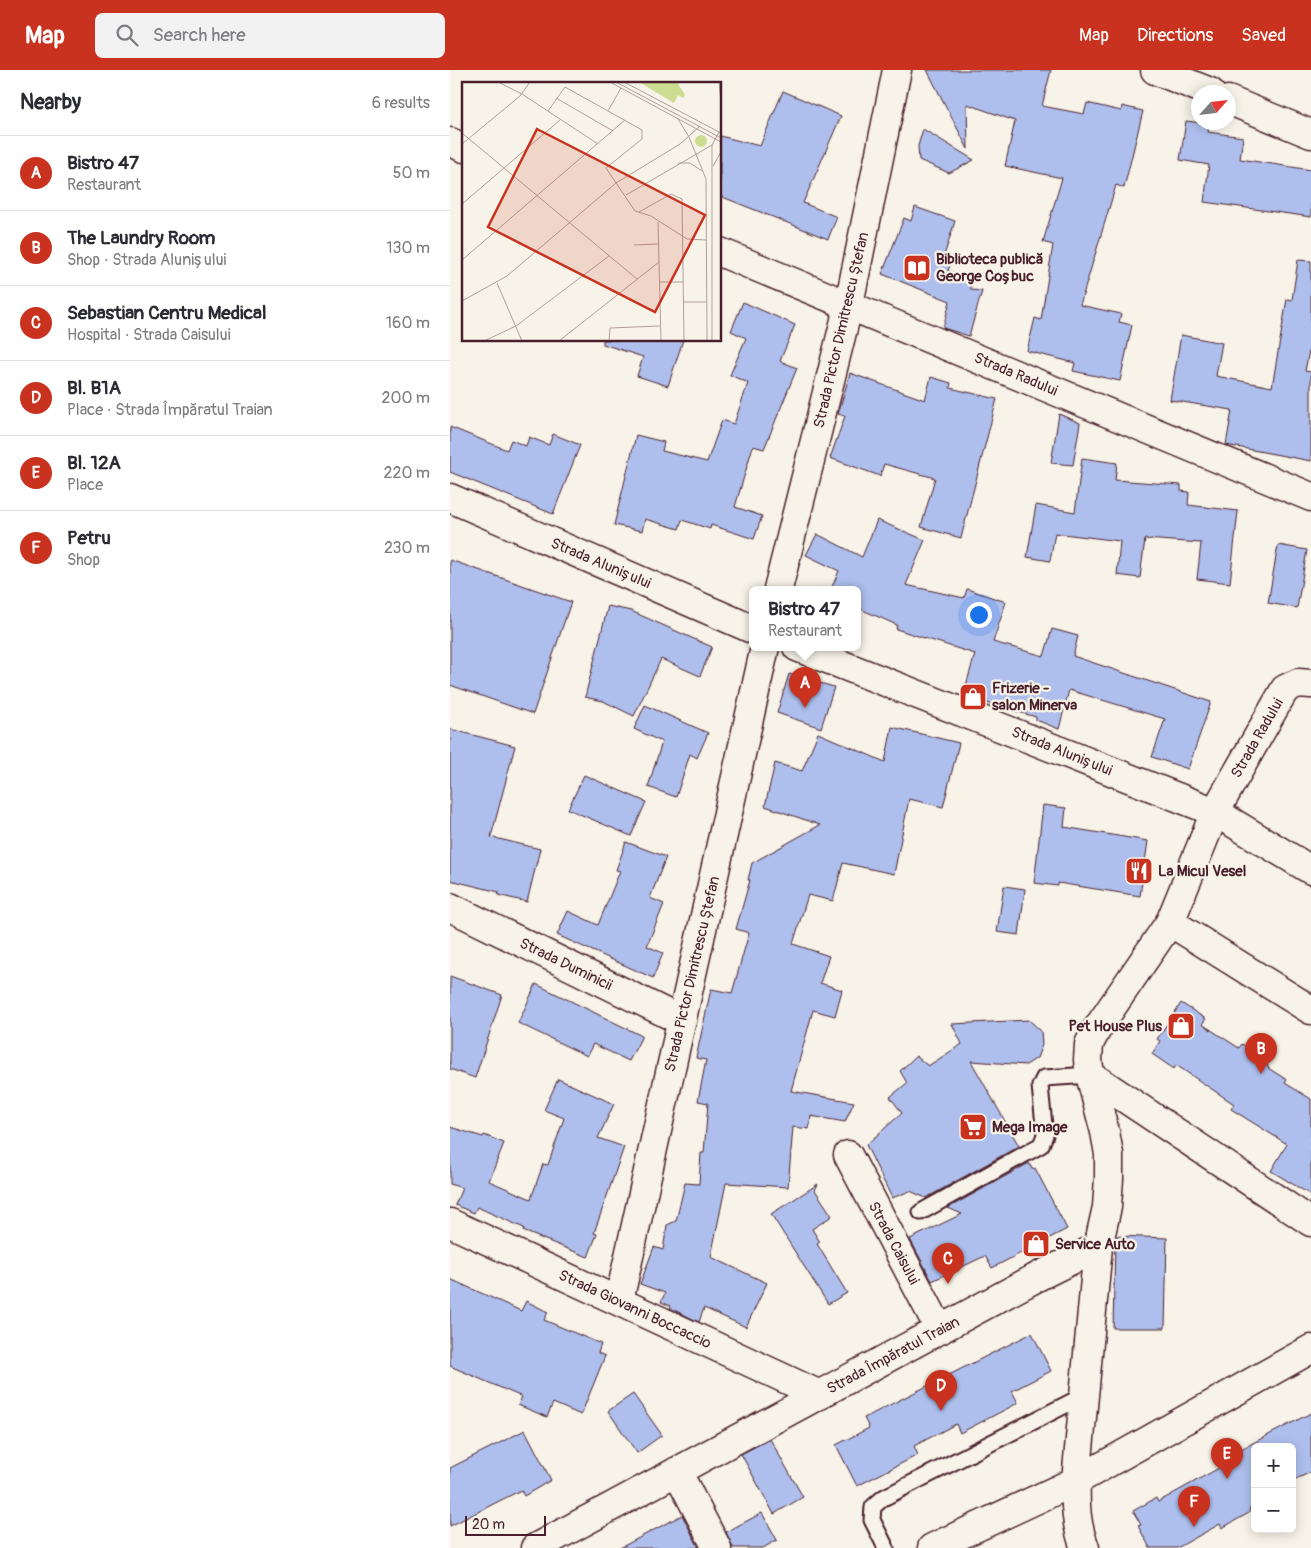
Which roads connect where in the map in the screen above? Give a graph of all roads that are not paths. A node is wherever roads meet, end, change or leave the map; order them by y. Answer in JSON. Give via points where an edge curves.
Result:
{"nodes":[{"id":1,"x":897,"y":70,"type":"edge"},
{"id":2,"x":1155,"y":70,"type":"edge"},
{"id":3,"x":1192,"y":85,"type":"edge"},
{"id":4,"x":1236,"y":103,"type":"edge"},
{"id":5,"x":1311,"y":134,"type":"edge"},
{"id":6,"x":450,"y":142,"type":"edge"},
{"id":7,"x":462,"y":147,"type":"edge"},
{"id":8,"x":721,"y":252,"type":"edge"},
{"id":9,"x":849,"y":304,"type":"junction"},
{"id":10,"x":1311,"y":497,"type":"edge"},
{"id":11,"x":450,"y":498,"type":"edge"},
{"id":12,"x":779,"y":586,"type":"edge"},
{"id":13,"x":749,"y":628,"type":"edge"},
{"id":14,"x":764,"y":651,"type":"edge"},
{"id":15,"x":807,"y":651,"type":"edge"},
{"id":16,"x":1311,"y":684,"type":"edge"},
{"id":17,"x":1216,"y":812,"type":"junction"},
{"id":18,"x":1311,"y":870,"type":"edge"},
{"id":19,"x":450,"y":907,"type":"edge"},
{"id":20,"x":1170,"y":922,"type":"junction"},
{"id":21,"x":1311,"y":1010,"type":"edge"},
{"id":22,"x":682,"y":1021,"type":"junction"},
{"id":23,"x":1090,"y":1076,"type":"junction"},
{"id":24,"x":848,"y":1155,"type":"dead end"},
{"id":25,"x":921,"y":1212,"type":"dead end"},
{"id":26,"x":1311,"y":1222,"type":"edge"},
{"id":27,"x":450,"y":1223,"type":"edge"},
{"id":28,"x":1098,"y":1247,"type":"junction"},
{"id":29,"x":619,"y":1301,"type":"junction"},
{"id":30,"x":940,"y":1330,"type":"junction"},
{"id":31,"x":1311,"y":1349,"type":"edge"},
{"id":32,"x":820,"y":1395,"type":"junction"},
{"id":33,"x":1083,"y":1396,"type":"junction"},
{"id":34,"x":677,"y":1471,"type":"junction"},
{"id":35,"x":1076,"y":1481,"type":"junction"},
{"id":36,"x":535,"y":1548,"type":"edge"},
{"id":37,"x":717,"y":1548,"type":"edge"},
{"id":38,"x":886,"y":1548,"type":"edge"},
{"id":39,"x":932,"y":1548,"type":"edge"},
{"id":40,"x":1085,"y":1548,"type":"edge"}],
"edges":[{"from":1,"to":9,"type":"street","name":"Strada Pictor Dimitrescu Ștefan"},
{"from":2,"to":3,"type":"street"},
{"from":4,"to":5,"type":"street"},
{"from":6,"to":7,"type":"street"},
{"from":8,"to":9,"type":"street","name":"Strada Radului"},
{"from":9,"to":10,"type":"street","name":"Strada Radului"},
{"from":9,"to":12,"type":"street","name":"Strada Pictor Dimitrescu Ștefan"},
{"from":11,"to":13,"type":"street","name":"Strada Alunișului"},
{"from":14,"to":22,"type":"street","name":"Strada Pictor Dimitrescu Ștefan"},
{"from":15,"to":17,"type":"street","name":"Strada Alunișului"},
{"from":16,"to":17,"type":"street","name":"Strada Radului","via":[[1298,683],[1285,689]]},
{"from":17,"to":18,"type":"street","name":"Strada Alunișului"},
{"from":17,"to":20,"type":"street"},
{"from":19,"to":22,"type":"street","name":"Strada Duminicii"},
{"from":20,"to":21,"type":"street"},
{"from":20,"to":23,"type":"street","via":[[1096,1029],[1089,1044]]},
{"from":22,"to":29,"type":"street","name":"Strada Pictor Dimitrescu Ștefan"},
{"from":23,"to":25,"type":"lane","via":[[1044,1078],[1040,1086],[1045,1135],[1041,1145]]},
{"from":23,"to":26,"type":"street"},
{"from":23,"to":28,"type":"street","via":[[1109,1154],[1107,1207]]},
{"from":24,"to":30,"type":"street","name":"Strada Caisului"},
{"from":27,"to":29,"type":"street","name":"Strada Giovanni Boccaccio"},
{"from":28,"to":30,"type":"street","name":"Strada Împăratul Traian"},
{"from":28,"to":33,"type":"street"},
{"from":29,"to":32,"type":"street","name":"Strada Giovanni Boccaccio"},
{"from":30,"to":32,"type":"street","name":"Strada Împăratul Traian"},
{"from":31,"to":35,"type":"street"},
{"from":32,"to":34,"type":"street","name":"Strada Împăratul Traian"},
{"from":33,"to":35,"type":"street"},
{"from":33,"to":38,"type":"lane","via":[[883,1498],[873,1507],[872,1520]]},
{"from":34,"to":36,"type":"street","name":"Strada Împăratul Traian"},
{"from":34,"to":37,"type":"street"},
{"from":35,"to":39,"type":"street"},
{"from":35,"to":40,"type":"street","via":[[1075,1512]]}]}
